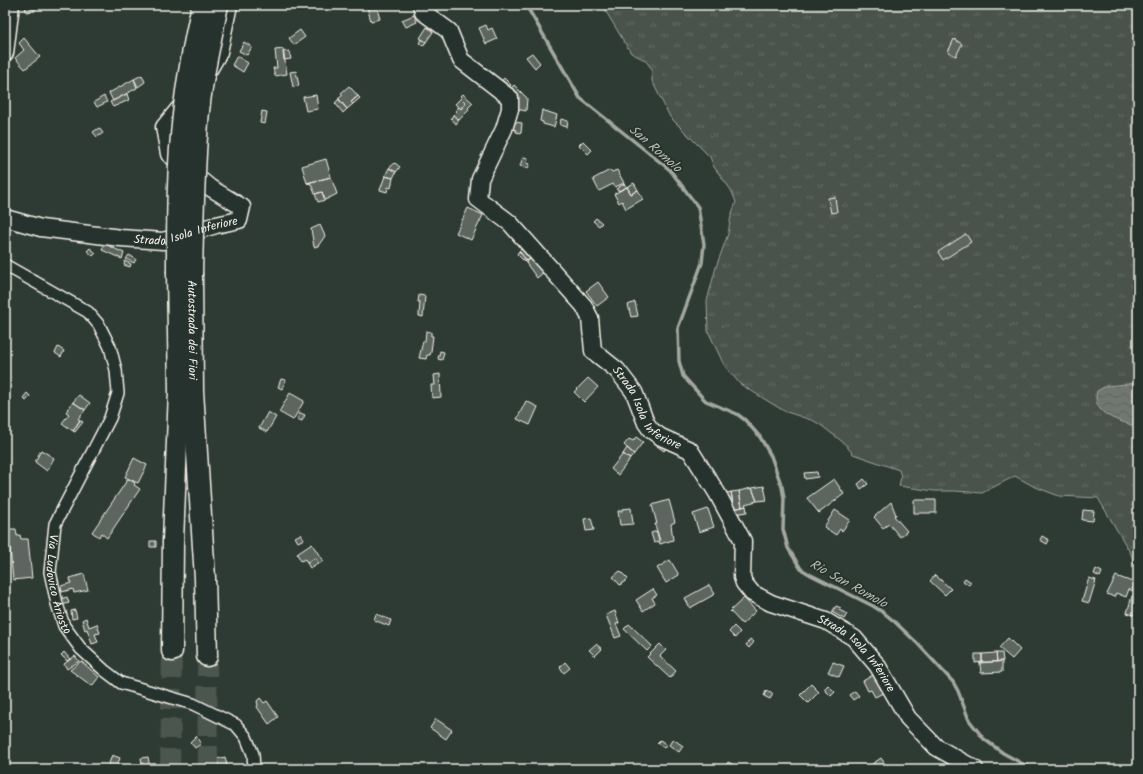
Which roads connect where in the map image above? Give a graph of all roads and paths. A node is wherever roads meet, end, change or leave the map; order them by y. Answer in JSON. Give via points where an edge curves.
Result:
{"nodes":[{"id":1,"x":11,"y":5,"type":"edge"},
{"id":2,"x":202,"y":5,"type":"edge"},
{"id":3,"x":218,"y":5,"type":"edge"},
{"id":4,"x":229,"y":5,"type":"edge"},
{"id":5,"x":421,"y":5,"type":"edge"},
{"id":6,"x":5,"y":53,"type":"edge"},
{"id":7,"x":5,"y":218,"type":"edge"},
{"id":8,"x":5,"y":265,"type":"edge"},
{"id":9,"x":185,"y":274,"type":"junction"},
{"id":10,"x":172,"y":651,"type":"tunnel mouth"},
{"id":11,"x":207,"y":656,"type":"tunnel mouth"},
{"id":12,"x":254,"y":769,"type":"edge"},
{"id":13,"x":975,"y":769,"type":"edge"}],
"edges":[{"from":1,"to":6,"type":"street"},
{"from":2,"to":9,"type":"highway","name":"Autostrada dei Fiori","bridge":true,"via":[[183,115],[179,172]]},
{"from":3,"to":9,"type":"highway","name":"Autostrada dei Fiori","bridge":true,"via":[[198,121]]},
{"from":4,"to":7,"type":"street","name":"Strada Isola Inferiore","via":[[219,52],[208,73],[164,127],[169,154],[209,187],[242,207],[239,220],[163,241],[41,228]]},
{"from":5,"to":13,"type":"street","name":"Strada Isola Inferiore","via":[[423,12],[449,31],[461,60],[510,98],[510,109],[504,129],[480,179],[478,199],[510,223],[584,306],[590,318],[593,351],[617,370],[634,392],[651,430],[660,437],[690,450],[743,541],[744,583],[752,593],[771,603],[826,621],[854,638],[877,665],[908,718],[936,747]]},
{"from":8,"to":12,"type":"street","name":"Via Ludovico Ariosto","via":[[88,312],[99,325],[110,347],[116,370],[118,393],[110,418],[55,524],[50,572],[64,626],[81,649],[121,682],[193,704],[236,725],[246,738],[253,754]]},
{"from":9,"to":10,"type":"highway","name":"Autostrada dei Fiori","via":[[173,541]]},
{"from":9,"to":11,"type":"highway","name":"Autostrada dei Fiori","via":[[204,558]]}]}
